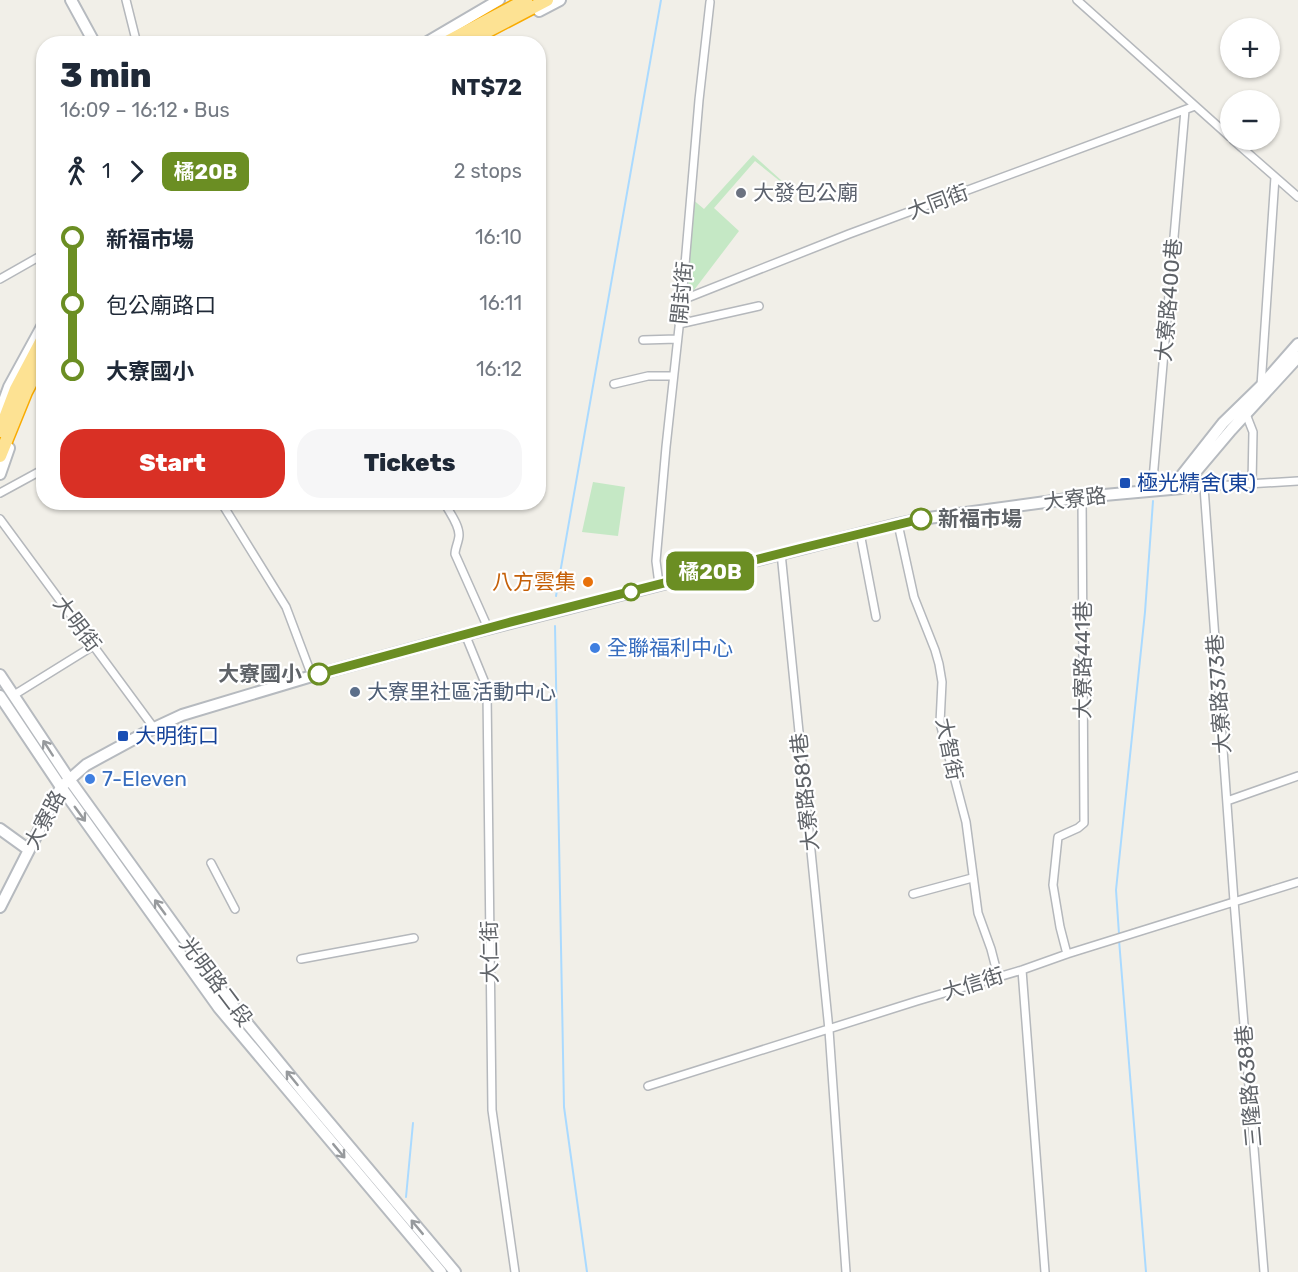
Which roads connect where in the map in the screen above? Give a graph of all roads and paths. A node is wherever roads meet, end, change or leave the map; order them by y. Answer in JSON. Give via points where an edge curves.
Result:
{"nodes":[{"id":1,"x":71,"y":0,"type":"edge"},
{"id":2,"x":126,"y":0,"type":"edge"},
{"id":3,"x":499,"y":0,"type":"edge"},
{"id":4,"x":547,"y":0,"type":"edge"},
{"id":5,"x":560,"y":0,"type":"edge"},
{"id":6,"x":1077,"y":0,"type":"edge"},
{"id":7,"x":521,"y":2,"type":"edge"},
{"id":8,"x":710,"y":2,"type":"dead end"},
{"id":9,"x":91,"y":36,"type":"edge"},
{"id":10,"x":136,"y":36,"type":"edge"},
{"id":11,"x":438,"y":36,"type":"edge"},
{"id":12,"x":458,"y":36,"type":"edge"},
{"id":13,"x":478,"y":36,"type":"edge"},
{"id":14,"x":490,"y":36,"type":"edge"},
{"id":15,"x":1195,"y":106,"type":"junction"},
{"id":16,"x":1185,"y":110,"type":"junction"},
{"id":17,"x":1220,"y":128,"type":"edge"},
{"id":18,"x":1245,"y":150,"type":"edge"},
{"id":19,"x":1275,"y":177,"type":"junction"},
{"id":20,"x":1298,"y":197,"type":"edge"},
{"id":21,"x":36,"y":259,"type":"edge"},
{"id":22,"x":0,"y":279,"type":"edge"},
{"id":23,"x":682,"y":300,"type":"junction"},
{"id":24,"x":759,"y":306,"type":"dead end"},
{"id":25,"x":679,"y":324,"type":"junction"},
{"id":26,"x":36,"y":338,"type":"edge"},
{"id":27,"x":677,"y":339,"type":"junction"},
{"id":28,"x":643,"y":340,"type":"dead end"},
{"id":29,"x":1298,"y":344,"type":"edge"},
{"id":30,"x":36,"y":351,"type":"edge"},
{"id":31,"x":1298,"y":357,"type":"edge"},
{"id":32,"x":36,"y":373,"type":"edge"},
{"id":33,"x":673,"y":376,"type":"junction"},
{"id":34,"x":36,"y":383,"type":"edge"},
{"id":35,"x":614,"y":384,"type":"dead end"},
{"id":36,"x":1261,"y":386,"type":"junction"},
{"id":37,"x":0,"y":412,"type":"edge"},
{"id":38,"x":1246,"y":414,"type":"junction"},
{"id":39,"x":0,"y":431,"type":"edge"},
{"id":40,"x":0,"y":456,"type":"edge"},
{"id":41,"x":36,"y":473,"type":"edge"},
{"id":42,"x":0,"y":474,"type":"edge"},
{"id":43,"x":1298,"y":482,"type":"edge"},
{"id":44,"x":1252,"y":484,"type":"junction"},
{"id":45,"x":1204,"y":487,"type":"junction"},
{"id":46,"x":1176,"y":489,"type":"junction"},
{"id":47,"x":1152,"y":491,"type":"junction"},
{"id":48,"x":0,"y":493,"type":"edge"},
{"id":49,"x":1082,"y":497,"type":"junction"},
{"id":50,"x":226,"y":510,"type":"edge"},
{"id":51,"x":448,"y":510,"type":"edge"},
{"id":52,"x":0,"y":519,"type":"edge"},
{"id":53,"x":898,"y":524,"type":"junction"},
{"id":54,"x":860,"y":534,"type":"junction"},
{"id":55,"x":781,"y":553,"type":"junction"},
{"id":56,"x":659,"y":584,"type":"junction"},
{"id":57,"x":876,"y":617,"type":"dead end"},
{"id":58,"x":489,"y":628,"type":"junction"},
{"id":59,"x":465,"y":634,"type":"junction"},
{"id":60,"x":93,"y":646,"type":"junction"},
{"id":61,"x":0,"y":675,"type":"edge"},
{"id":62,"x":312,"y":676,"type":"junction"},
{"id":63,"x":14,"y":695,"type":"junction"},
{"id":64,"x":0,"y":696,"type":"edge"},
{"id":65,"x":17,"y":711,"type":"junction"},
{"id":66,"x":154,"y":729,"type":"junction"},
{"id":67,"x":1298,"y":776,"type":"edge"},
{"id":68,"x":64,"y":783,"type":"junction"},
{"id":69,"x":1227,"y":801,"type":"junction"},
{"id":70,"x":0,"y":829,"type":"edge"},
{"id":71,"x":29,"y":850,"type":"junction"},
{"id":72,"x":211,"y":863,"type":"dead end"},
{"id":73,"x":972,"y":878,"type":"junction"},
{"id":74,"x":1298,"y":882,"type":"edge"},
{"id":75,"x":913,"y":894,"type":"dead end"},
{"id":76,"x":1234,"y":901,"type":"junction"},
{"id":77,"x":0,"y":907,"type":"edge"},
{"id":78,"x":235,"y":909,"type":"dead end"},
{"id":79,"x":414,"y":938,"type":"dead end"},
{"id":80,"x":1067,"y":954,"type":"junction"},
{"id":81,"x":301,"y":959,"type":"dead end"},
{"id":82,"x":1022,"y":970,"type":"junction"},
{"id":83,"x":998,"y":976,"type":"junction"},
{"id":84,"x":829,"y":1030,"type":"junction"},
{"id":85,"x":648,"y":1086,"type":"dead end"},
{"id":86,"x":441,"y":1272,"type":"edge"},
{"id":87,"x":455,"y":1272,"type":"edge"},
{"id":88,"x":515,"y":1272,"type":"edge"},
{"id":89,"x":846,"y":1272,"type":"edge"},
{"id":90,"x":1045,"y":1272,"type":"edge"},
{"id":91,"x":1264,"y":1272,"type":"edge"}],
"edges":[{"from":1,"to":9,"type":"street"},
{"from":2,"to":10,"type":"street"},
{"from":3,"to":11,"type":"street"},
{"from":4,"to":13,"type":"highway"},
{"from":5,"to":14,"type":"street"},
{"from":6,"to":15,"type":"street"},
{"from":7,"to":12,"type":"highway"},
{"from":8,"to":23,"type":"street","name":"開封街"},
{"from":15,"to":16,"type":"street","name":"大同街"},
{"from":15,"to":17,"type":"street"},
{"from":16,"to":23,"type":"street","name":"大同街"},
{"from":16,"to":47,"type":"street","name":"大寮路400巷"},
{"from":18,"to":19,"type":"street"},
{"from":19,"to":20,"type":"street"},
{"from":19,"to":36,"type":"street"},
{"from":21,"to":22,"type":"street"},
{"from":23,"to":25,"type":"street","name":"開封街"},
{"from":24,"to":25,"type":"street"},
{"from":25,"to":27,"type":"street","name":"開封街"},
{"from":26,"to":37,"type":"street"},
{"from":27,"to":28,"type":"street"},
{"from":27,"to":33,"type":"street","name":"開封街"},
{"from":29,"to":36,"type":"street"},
{"from":30,"to":39,"type":"highway"},
{"from":31,"to":38,"type":"street"},
{"from":32,"to":40,"type":"highway"},
{"from":33,"to":35,"type":"street","via":[[648,376]]},
{"from":33,"to":56,"type":"street","name":"開封街","via":[[656,561]]},
{"from":34,"to":42,"type":"street"},
{"from":36,"to":46,"type":"street","via":[[1223,423]]},
{"from":38,"to":44,"type":"street","via":[[1253,432]]},
{"from":38,"to":46,"type":"street"},
{"from":41,"to":48,"type":"street"},
{"from":43,"to":44,"type":"street","name":"大寮路"},
{"from":44,"to":45,"type":"street","name":"大寮路"},
{"from":45,"to":46,"type":"street","name":"大寮路"},
{"from":45,"to":69,"type":"street","name":"大寮路373巷"},
{"from":46,"to":47,"type":"street","name":"大寮路"},
{"from":47,"to":49,"type":"street","name":"大寮路"},
{"from":49,"to":53,"type":"street","name":"大寮路"},
{"from":49,"to":80,"type":"street","name":"大寮路441巷","via":[[1084,823],[1058,837],[1053,885]]},
{"from":50,"to":62,"type":"street","via":[[286,607]]},
{"from":51,"to":58,"type":"street","via":[[459,535],[455,554]]},
{"from":52,"to":60,"type":"street","name":"大明街"},
{"from":53,"to":54,"type":"street","name":"大寮路"},
{"from":53,"to":73,"type":"street","name":"大智街","via":[[914,597],[939,664],[940,723],[966,822]]},
{"from":54,"to":55,"type":"street","name":"大寮路"},
{"from":54,"to":57,"type":"street"},
{"from":55,"to":56,"type":"street","name":"大寮路"},
{"from":55,"to":84,"type":"street","name":"大寮路581巷"},
{"from":56,"to":58,"type":"street","name":"大寮路"},
{"from":58,"to":59,"type":"street","name":"大寮路"},
{"from":59,"to":62,"type":"street","name":"大寮路"},
{"from":59,"to":88,"type":"street","name":"大仁街","via":[[487,692],[492,1110]]},
{"from":60,"to":63,"type":"street"},
{"from":60,"to":66,"type":"street","name":"大明街"},
{"from":61,"to":63,"type":"street","name":"光明路二段"},
{"from":62,"to":66,"type":"street","name":"大寮路","via":[[182,715]]},
{"from":63,"to":65,"type":"street","name":"光明路二段"},
{"from":64,"to":65,"type":"street","name":"光明路二段"},
{"from":65,"to":68,"type":"street","name":"光明路二段"},
{"from":66,"to":68,"type":"street","name":"大寮路","via":[[86,765]]},
{"from":67,"to":69,"type":"street"},
{"from":68,"to":71,"type":"street","name":"大寮路"},
{"from":68,"to":86,"type":"street","name":"光明路二段","one_way":true,"via":[[219,1008]]},
{"from":87,"to":68,"type":"street","name":"光明路二段","one_way":true,"via":[[229,1000]]},
{"from":69,"to":76,"type":"street","name":"大寮路373巷"},
{"from":70,"to":71,"type":"street"},
{"from":71,"to":77,"type":"street","name":"大寮路"},
{"from":72,"to":78,"type":"street"},
{"from":73,"to":75,"type":"street"},
{"from":73,"to":83,"type":"street","name":"大智街","via":[[978,913]]},
{"from":74,"to":76,"type":"street","name":"大信街"},
{"from":76,"to":80,"type":"street","name":"大信街"},
{"from":76,"to":91,"type":"street","name":"三隆路638巷"},
{"from":79,"to":81,"type":"street"},
{"from":80,"to":82,"type":"street","name":"大信街"},
{"from":82,"to":83,"type":"street","name":"大信街"},
{"from":82,"to":90,"type":"street"},
{"from":83,"to":84,"type":"street","name":"大信街"},
{"from":84,"to":85,"type":"street","name":"大信街"},
{"from":84,"to":89,"type":"street","name":"大寮路581巷"}]}
